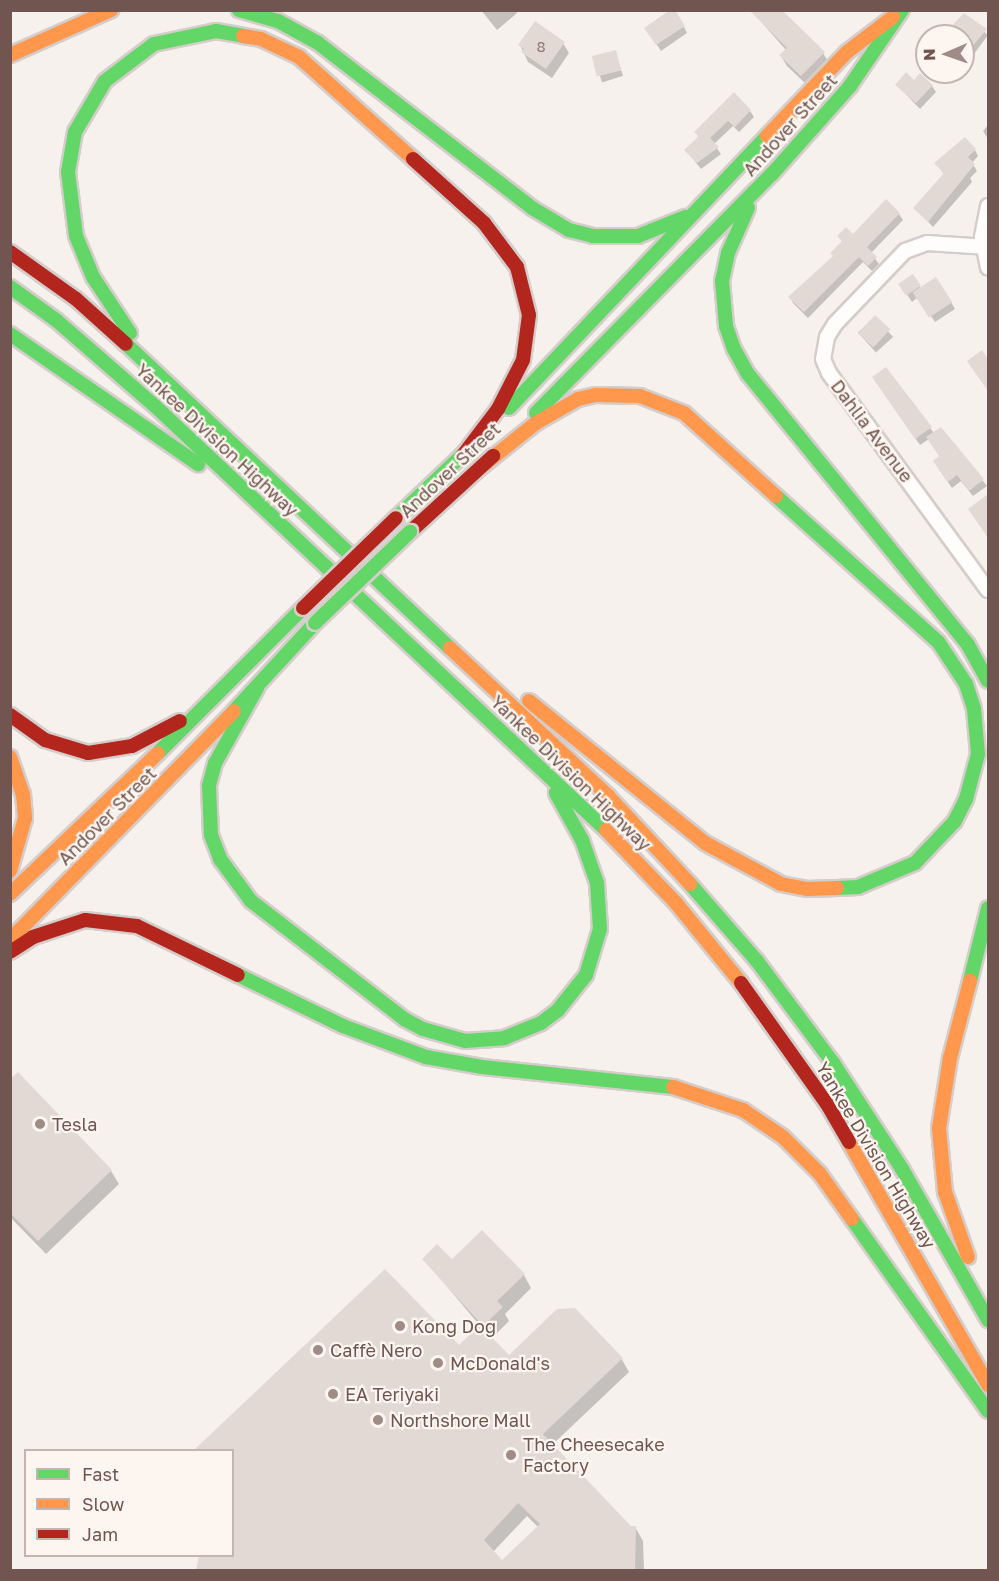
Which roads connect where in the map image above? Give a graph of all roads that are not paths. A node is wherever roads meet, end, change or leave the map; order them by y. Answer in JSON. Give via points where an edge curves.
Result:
{"nodes":[{"id":1,"x":111,"y":10,"type":"edge"},
{"id":2,"x":239,"y":10,"type":"edge"},
{"id":3,"x":898,"y":12,"type":"edge"},
{"id":4,"x":10,"y":55,"type":"edge"},
{"id":5,"x":772,"y":174,"type":"junction"},
{"id":6,"x":707,"y":201,"type":"junction"},
{"id":7,"x":988,"y":206,"type":"edge"},
{"id":8,"x":986,"y":247,"type":"edge"},
{"id":9,"x":10,"y":252,"type":"edge"},
{"id":10,"x":988,"y":267,"type":"edge"},
{"id":11,"x":10,"y":287,"type":"edge"},
{"id":12,"x":10,"y":334,"type":"edge"},
{"id":13,"x":189,"y":402,"type":"junction"},
{"id":14,"x":463,"y":455,"type":"junction"},
{"id":15,"x":481,"y":467,"type":"junction"},
{"id":16,"x":266,"y":511,"type":"junction"},
{"id":17,"x":988,"y":590,"type":"edge"},
{"id":18,"x":437,"y":634,"type":"junction"},
{"id":19,"x":988,"y":681,"type":"edge"},
{"id":20,"x":258,"y":688,"type":"junction"},
{"id":21,"x":222,"y":693,"type":"junction"},
{"id":22,"x":10,"y":715,"type":"edge"},
{"id":23,"x":490,"y":720,"type":"junction"},
{"id":24,"x":10,"y":757,"type":"edge"},
{"id":25,"x":10,"y":871,"type":"edge"},
{"id":26,"x":10,"y":894,"type":"edge"},
{"id":27,"x":988,"y":908,"type":"edge"},
{"id":28,"x":10,"y":940,"type":"edge"},
{"id":29,"x":988,"y":948,"type":"edge"},
{"id":30,"x":10,"y":951,"type":"edge"},
{"id":31,"x":969,"y":981,"type":"junction"},
{"id":32,"x":988,"y":1301,"type":"edge"},
{"id":33,"x":988,"y":1320,"type":"edge"},
{"id":34,"x":988,"y":1385,"type":"edge"},
{"id":35,"x":988,"y":1411,"type":"edge"}],
"edges":[{"from":1,"to":4,"type":"highway"},
{"from":2,"to":6,"type":"highway","via":[[278,21],[318,43],[532,208],[569,230],[593,236],[638,236],[661,230]]},
{"from":3,"to":5,"type":"highway","name":"Andover Street","via":[[850,86]]},
{"from":3,"to":6,"type":"highway","name":"Andover Street","via":[[847,52]]},
{"from":5,"to":15,"type":"highway","name":"Andover Street"},
{"from":5,"to":19,"type":"highway","via":[[737,230],[722,281],[726,326],[734,349],[748,374],[968,645]]},
{"from":6,"to":14,"type":"highway","name":"Andover Street"},
{"from":7,"to":8,"type":"street","via":[[982,224]]},
{"from":8,"to":10,"type":"street"},
{"from":8,"to":17,"type":"street","name":"Dahlia Avenue","via":[[927,243],[905,251],[835,324],[827,337],[823,359],[829,373]]},
{"from":9,"to":13,"type":"highway","name":"Yankee Division Highway","via":[[76,299]]},
{"from":11,"to":16,"type":"highway","name":"Yankee Division Highway","via":[[105,360]]},
{"from":12,"to":16,"type":"highway"},
{"from":13,"to":14,"type":"highway","via":[[123,324],[93,277],[71,215],[68,172],[83,116],[117,69],[154,44],[216,31],[261,39],[299,57],[484,223],[518,267],[529,315],[523,360],[498,409]]},
{"from":13,"to":18,"type":"highway","name":"Yankee Division Highway"},
{"from":14,"to":21,"type":"highway","name":"Andover Street","bridge":true,"via":[[303,608]]},
{"from":15,"to":18,"type":"highway","via":[[536,423],[578,399],[596,395],[640,396],[684,413],[939,643],[966,684],[974,709],[978,754],[973,777],[955,820],[937,844],[915,863],[858,887],[807,889],[781,884],[705,843],[605,760]]},
{"from":15,"to":20,"type":"highway","name":"Andover Street","bridge":true,"via":[[315,623]]},
{"from":16,"to":23,"type":"highway","name":"Yankee Division Highway"},
{"from":18,"to":33,"type":"highway","name":"Yankee Division Highway","via":[[609,797],[757,962],[868,1116]]},
{"from":20,"to":23,"type":"highway","via":[[228,737],[209,786],[211,836],[220,859],[251,901],[404,1019],[465,1041],[504,1038],[541,1023],[558,1010],[586,975],[600,929],[597,883],[572,819],[537,769]]},
{"from":20,"to":28,"type":"highway","name":"Andover Street"},
{"from":21,"to":22,"type":"highway","via":[[161,732],[110,752],[66,748],[45,740]]},
{"from":21,"to":26,"type":"highway","name":"Andover Street"},
{"from":23,"to":34,"type":"highway","name":"Yankee Division Highway","via":[[632,856],[757,1002],[861,1159]]},
{"from":24,"to":25,"type":"highway","via":[[23,794],[25,818]]},
{"from":27,"to":31,"type":"highway"},
{"from":29,"to":31,"type":"highway"},
{"from":30,"to":35,"type":"highway","via":[[41,933],[85,920],[137,926],[343,1026],[426,1057],[482,1067],[655,1083],[701,1093],[743,1110],[783,1137],[820,1174]]},
{"from":31,"to":32,"type":"highway","via":[[944,1086],[940,1151],[952,1216]]}]}
